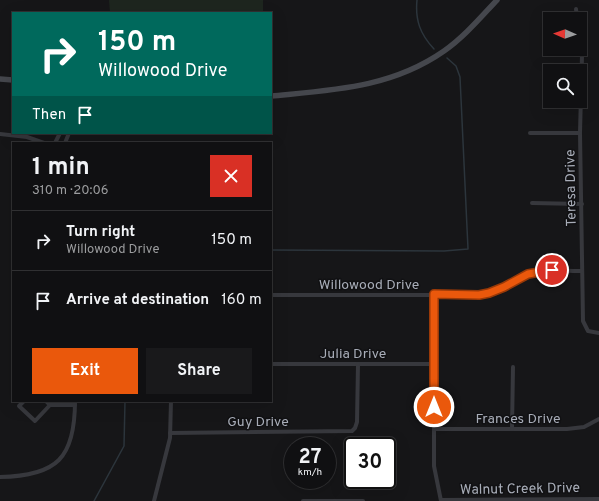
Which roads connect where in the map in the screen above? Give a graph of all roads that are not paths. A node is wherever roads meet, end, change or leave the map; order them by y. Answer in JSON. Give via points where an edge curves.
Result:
{"nodes":[{"id":1,"x":497,"y":0,"type":"edge"},
{"id":2,"x":576,"y":9,"type":"dead end"},
{"id":3,"x":576,"y":12,"type":"edge"},
{"id":4,"x":582,"y":56,"type":"edge"},
{"id":5,"x":0,"y":79,"type":"edge"},
{"id":6,"x":12,"y":80,"type":"edge"},
{"id":7,"x":272,"y":96,"type":"edge"},
{"id":8,"x":530,"y":133,"type":"dead end"},
{"id":9,"x":580,"y":133,"type":"junction"},
{"id":10,"x":0,"y":134,"type":"edge"},
{"id":11,"x":41,"y":142,"type":"edge"},
{"id":12,"x":532,"y":203,"type":"dead end"},
{"id":13,"x":582,"y":204,"type":"junction"},
{"id":14,"x":582,"y":271,"type":"junction"},
{"id":15,"x":434,"y":294,"type":"junction"},
{"id":16,"x":272,"y":296,"type":"edge"},
{"id":17,"x":599,"y":333,"type":"edge"},
{"id":18,"x":272,"y":364,"type":"edge"},
{"id":19,"x":358,"y":364,"type":"junction"},
{"id":20,"x":434,"y":364,"type":"junction"},
{"id":21,"x":513,"y":367,"type":"dead end"},
{"id":22,"x":23,"y":402,"type":"edge"},
{"id":23,"x":47,"y":402,"type":"edge"},
{"id":24,"x":171,"y":402,"type":"edge"},
{"id":25,"x":75,"y":403,"type":"edge"},
{"id":26,"x":50,"y":405,"type":"junction"},
{"id":27,"x":599,"y":419,"type":"edge"},
{"id":28,"x":434,"y":429,"type":"junction"},
{"id":29,"x":512,"y":429,"type":"junction"},
{"id":30,"x":170,"y":433,"type":"junction"},
{"id":31,"x":2,"y":477,"type":"edge"},
{"id":32,"x":599,"y":499,"type":"edge"},
{"id":33,"x":515,"y":500,"type":"edge"},
{"id":34,"x":588,"y":500,"type":"edge"},
{"id":35,"x":154,"y":501,"type":"edge"},
{"id":36,"x":303,"y":501,"type":"edge"},
{"id":37,"x":363,"y":501,"type":"edge"},
{"id":38,"x":441,"y":501,"type":"edge"}],
"edges":[{"from":1,"to":7,"type":"main road","via":[[451,45],[402,74],[356,87]]},
{"from":2,"to":3,"type":"street"},
{"from":4,"to":9,"type":"street","name":"Teresa Drive"},
{"from":5,"to":6,"type":"main road"},
{"from":8,"to":9,"type":"street"},
{"from":9,"to":13,"type":"street","name":"Teresa Drive"},
{"from":10,"to":11,"type":"street","via":[[27,137]]},
{"from":12,"to":13,"type":"street"},
{"from":13,"to":14,"type":"street","name":"Teresa Drive"},
{"from":14,"to":15,"type":"street","name":"Willowood Drive","via":[[552,270],[528,274],[504,287],[479,295]]},
{"from":14,"to":17,"type":"street","name":"Teresa Drive","via":[[582,321],[588,331]]},
{"from":15,"to":16,"type":"street","name":"Willowood Drive"},
{"from":15,"to":20,"type":"street"},
{"from":18,"to":19,"type":"street","name":"Julia Drive"},
{"from":19,"to":20,"type":"street","name":"Julia Drive"},
{"from":19,"to":30,"type":"street","name":"Guy Drive","via":[[356,428],[346,432]]},
{"from":20,"to":28,"type":"street"},
{"from":21,"to":29,"type":"street"},
{"from":22,"to":26,"type":"street","via":[[19,406],[35,421]]},
{"from":23,"to":26,"type":"street"},
{"from":24,"to":30,"type":"street"},
{"from":25,"to":26,"type":"street"},
{"from":25,"to":31,"type":"street","via":[[72,437],[60,457],[38,473]]},
{"from":27,"to":29,"type":"street","name":"Frances Drive","via":[[584,427],[567,429]]},
{"from":28,"to":29,"type":"street","name":"Frances Drive"},
{"from":28,"to":38,"type":"street","via":[[434,466]]},
{"from":30,"to":35,"type":"street"},
{"from":32,"to":34,"type":"street","name":"Walnut Creek Drive"},
{"from":33,"to":34,"type":"street","name":"Walnut Creek Drive"},
{"from":33,"to":38,"type":"street","name":"Walnut Creek Drive"},
{"from":36,"to":37,"type":"street"}]}
